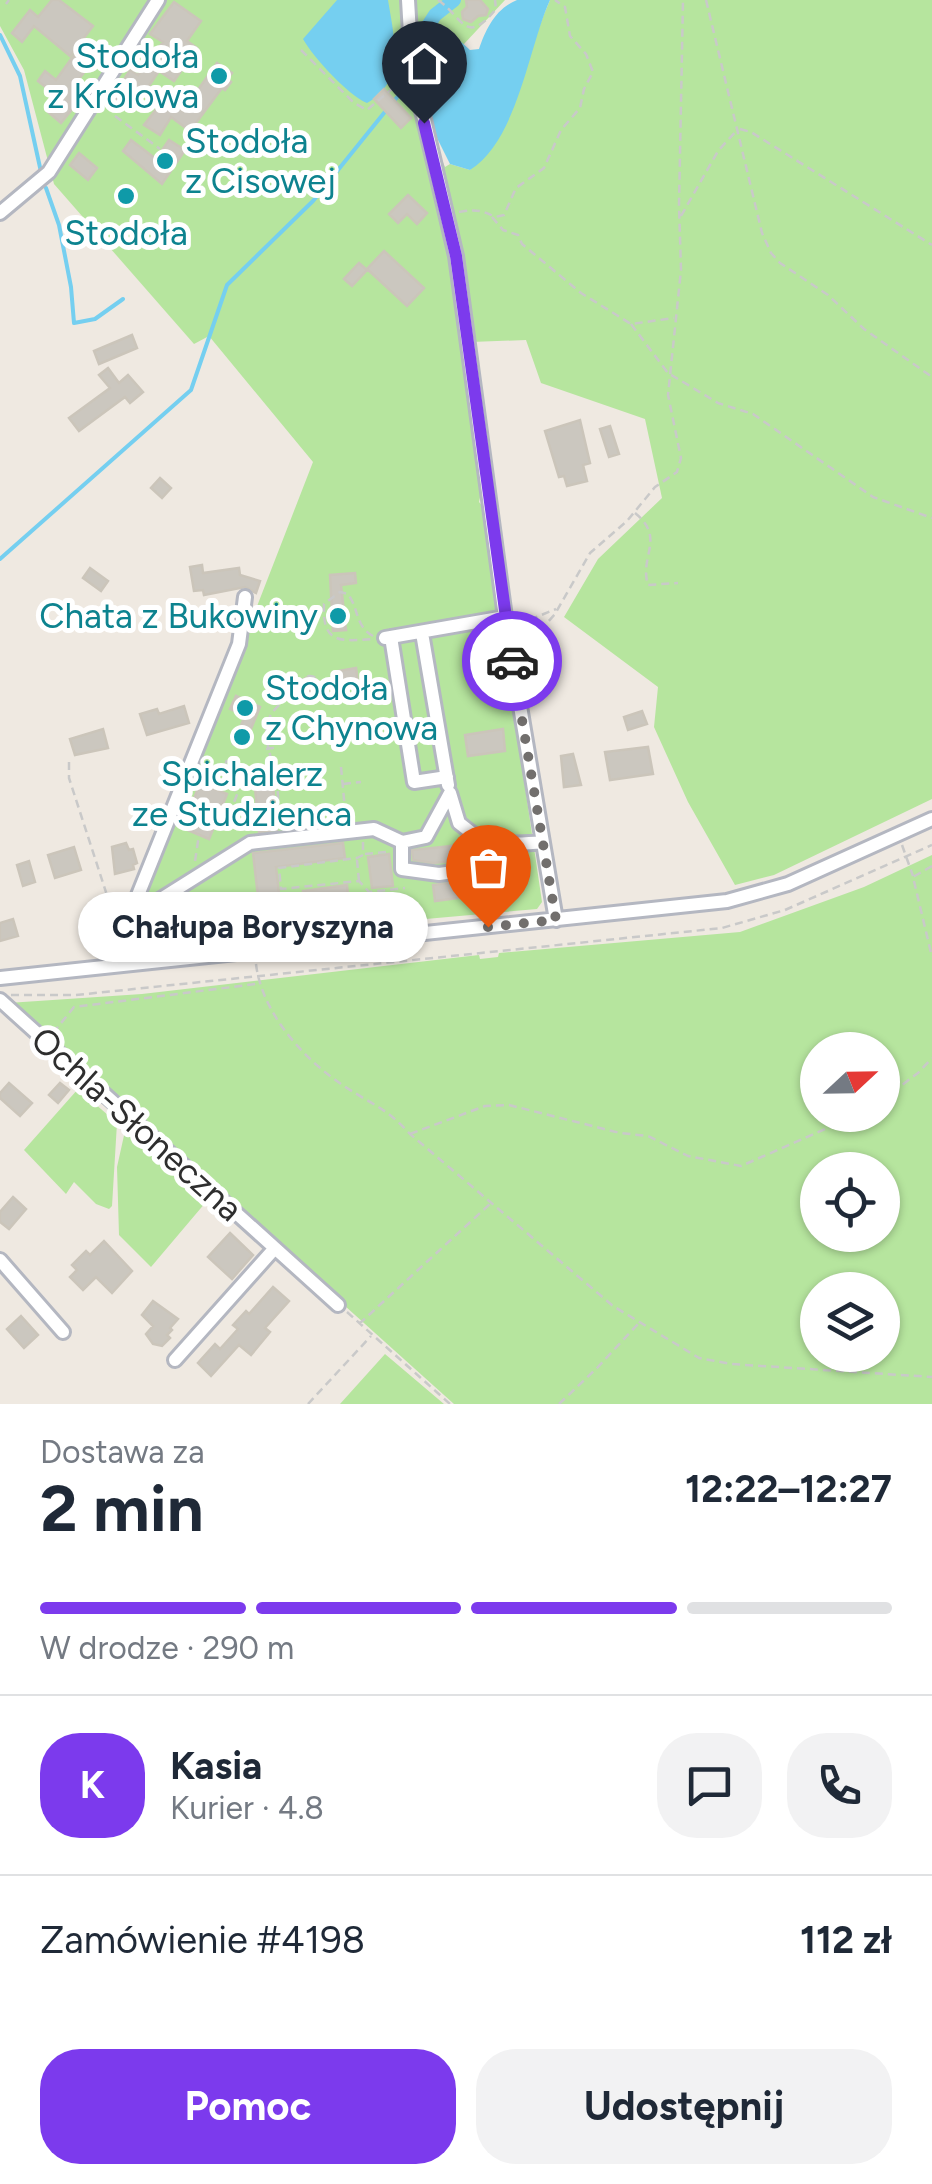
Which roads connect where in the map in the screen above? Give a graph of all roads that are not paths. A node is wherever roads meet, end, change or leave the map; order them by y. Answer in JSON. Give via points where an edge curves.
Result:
{"nodes":[{"id":1,"x":158,"y":0,"type":"edge"},
{"id":2,"x":408,"y":0,"type":"edge"},
{"id":3,"x":0,"y":213,"type":"edge"},
{"id":4,"x":245,"y":596,"type":"dead end"},
{"id":5,"x":506,"y":618,"type":"junction"},
{"id":6,"x":422,"y":633,"type":"junction"},
{"id":7,"x":447,"y":777,"type":"junction"},
{"id":8,"x":450,"y":792,"type":"junction"},
{"id":9,"x":932,"y":818,"type":"edge"},
{"id":10,"x":542,"y":842,"type":"junction"},
{"id":11,"x":487,"y":845,"type":"junction"},
{"id":12,"x":402,"y":846,"type":"junction"},
{"id":13,"x":129,"y":919,"type":"junction"},
{"id":14,"x":556,"y":920,"type":"junction"},
{"id":15,"x":122,"y":965,"type":"junction"},
{"id":16,"x":0,"y":978,"type":"edge"},
{"id":17,"x":0,"y":1000,"type":"edge"},
{"id":18,"x":275,"y":1248,"type":"junction"},
{"id":19,"x":0,"y":1260,"type":"edge"},
{"id":20,"x":338,"y":1305,"type":"road end"},
{"id":21,"x":62,"y":1332,"type":"dead end"},
{"id":22,"x":175,"y":1360,"type":"dead end"}],
"edges":[{"from":1,"to":3,"type":"street","via":[[49,172]]},
{"from":2,"to":5,"type":"street","via":[[412,68],[448,216]]},
{"from":4,"to":13,"type":"street","via":[[239,644]]},
{"from":5,"to":6,"type":"street"},
{"from":5,"to":10,"type":"street"},
{"from":6,"to":7,"type":"street"},
{"from":6,"to":7,"type":"street","via":[[385,638],[414,782]]},
{"from":7,"to":8,"type":"street"},
{"from":8,"to":11,"type":"street","via":[[459,823]]},
{"from":8,"to":12,"type":"street","via":[[426,837]]},
{"from":9,"to":14,"type":"street","via":[[753,896]]},
{"from":10,"to":11,"type":"street"},
{"from":10,"to":14,"type":"street"},
{"from":11,"to":12,"type":"street","via":[[473,851],[460,871],[439,874],[402,869]]},
{"from":12,"to":13,"type":"street","via":[[374,829],[248,844]]},
{"from":13,"to":15,"type":"street"},
{"from":14,"to":15,"type":"street"},
{"from":15,"to":16,"type":"street"},
{"from":17,"to":18,"type":"street","name":"Ochla-Słoneczna"},
{"from":18,"to":20,"type":"street","name":"Ochla-Słoneczna"},
{"from":18,"to":22,"type":"street","name":"Ochla-Słoneczna"},
{"from":19,"to":21,"type":"street"}]}
